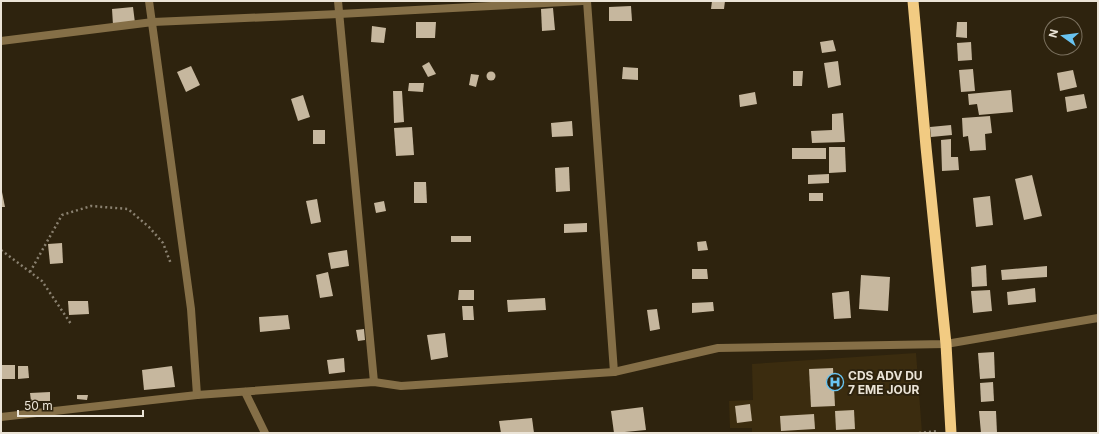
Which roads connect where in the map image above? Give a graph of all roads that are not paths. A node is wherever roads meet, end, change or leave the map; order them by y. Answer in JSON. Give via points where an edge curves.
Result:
{"nodes":[{"id":1,"x":149,"y":1,"type":"edge"},
{"id":2,"x":338,"y":1,"type":"edge"},
{"id":3,"x":583,"y":1,"type":"edge"},
{"id":4,"x":587,"y":1,"type":"edge"},
{"id":5,"x":913,"y":1,"type":"edge"},
{"id":6,"x":339,"y":14,"type":"junction"},
{"id":7,"x":153,"y":22,"type":"junction"},
{"id":8,"x":1,"y":41,"type":"edge"},
{"id":9,"x":1098,"y":318,"type":"edge"},
{"id":10,"x":946,"y":344,"type":"junction"},
{"id":11,"x":614,"y":372,"type":"junction"},
{"id":12,"x":374,"y":382,"type":"junction"},
{"id":13,"x":245,"y":392,"type":"junction"},
{"id":14,"x":197,"y":395,"type":"junction"},
{"id":15,"x":1,"y":417,"type":"edge"},
{"id":16,"x":950,"y":431,"type":"edge"},
{"id":17,"x":265,"y":433,"type":"edge"}],
"edges":[{"from":1,"to":7,"type":"street"},
{"from":2,"to":6,"type":"street"},
{"from":3,"to":6,"type":"street"},
{"from":4,"to":11,"type":"street"},
{"from":5,"to":10,"type":"highway"},
{"from":6,"to":7,"type":"street"},
{"from":6,"to":12,"type":"street"},
{"from":7,"to":8,"type":"street"},
{"from":7,"to":14,"type":"street","via":[[191,309]]},
{"from":9,"to":10,"type":"street"},
{"from":10,"to":11,"type":"street","via":[[718,348]]},
{"from":10,"to":16,"type":"highway"},
{"from":11,"to":12,"type":"street","via":[[401,386]]},
{"from":12,"to":13,"type":"street"},
{"from":13,"to":14,"type":"street"},
{"from":13,"to":17,"type":"street"},
{"from":14,"to":15,"type":"street"}]}
